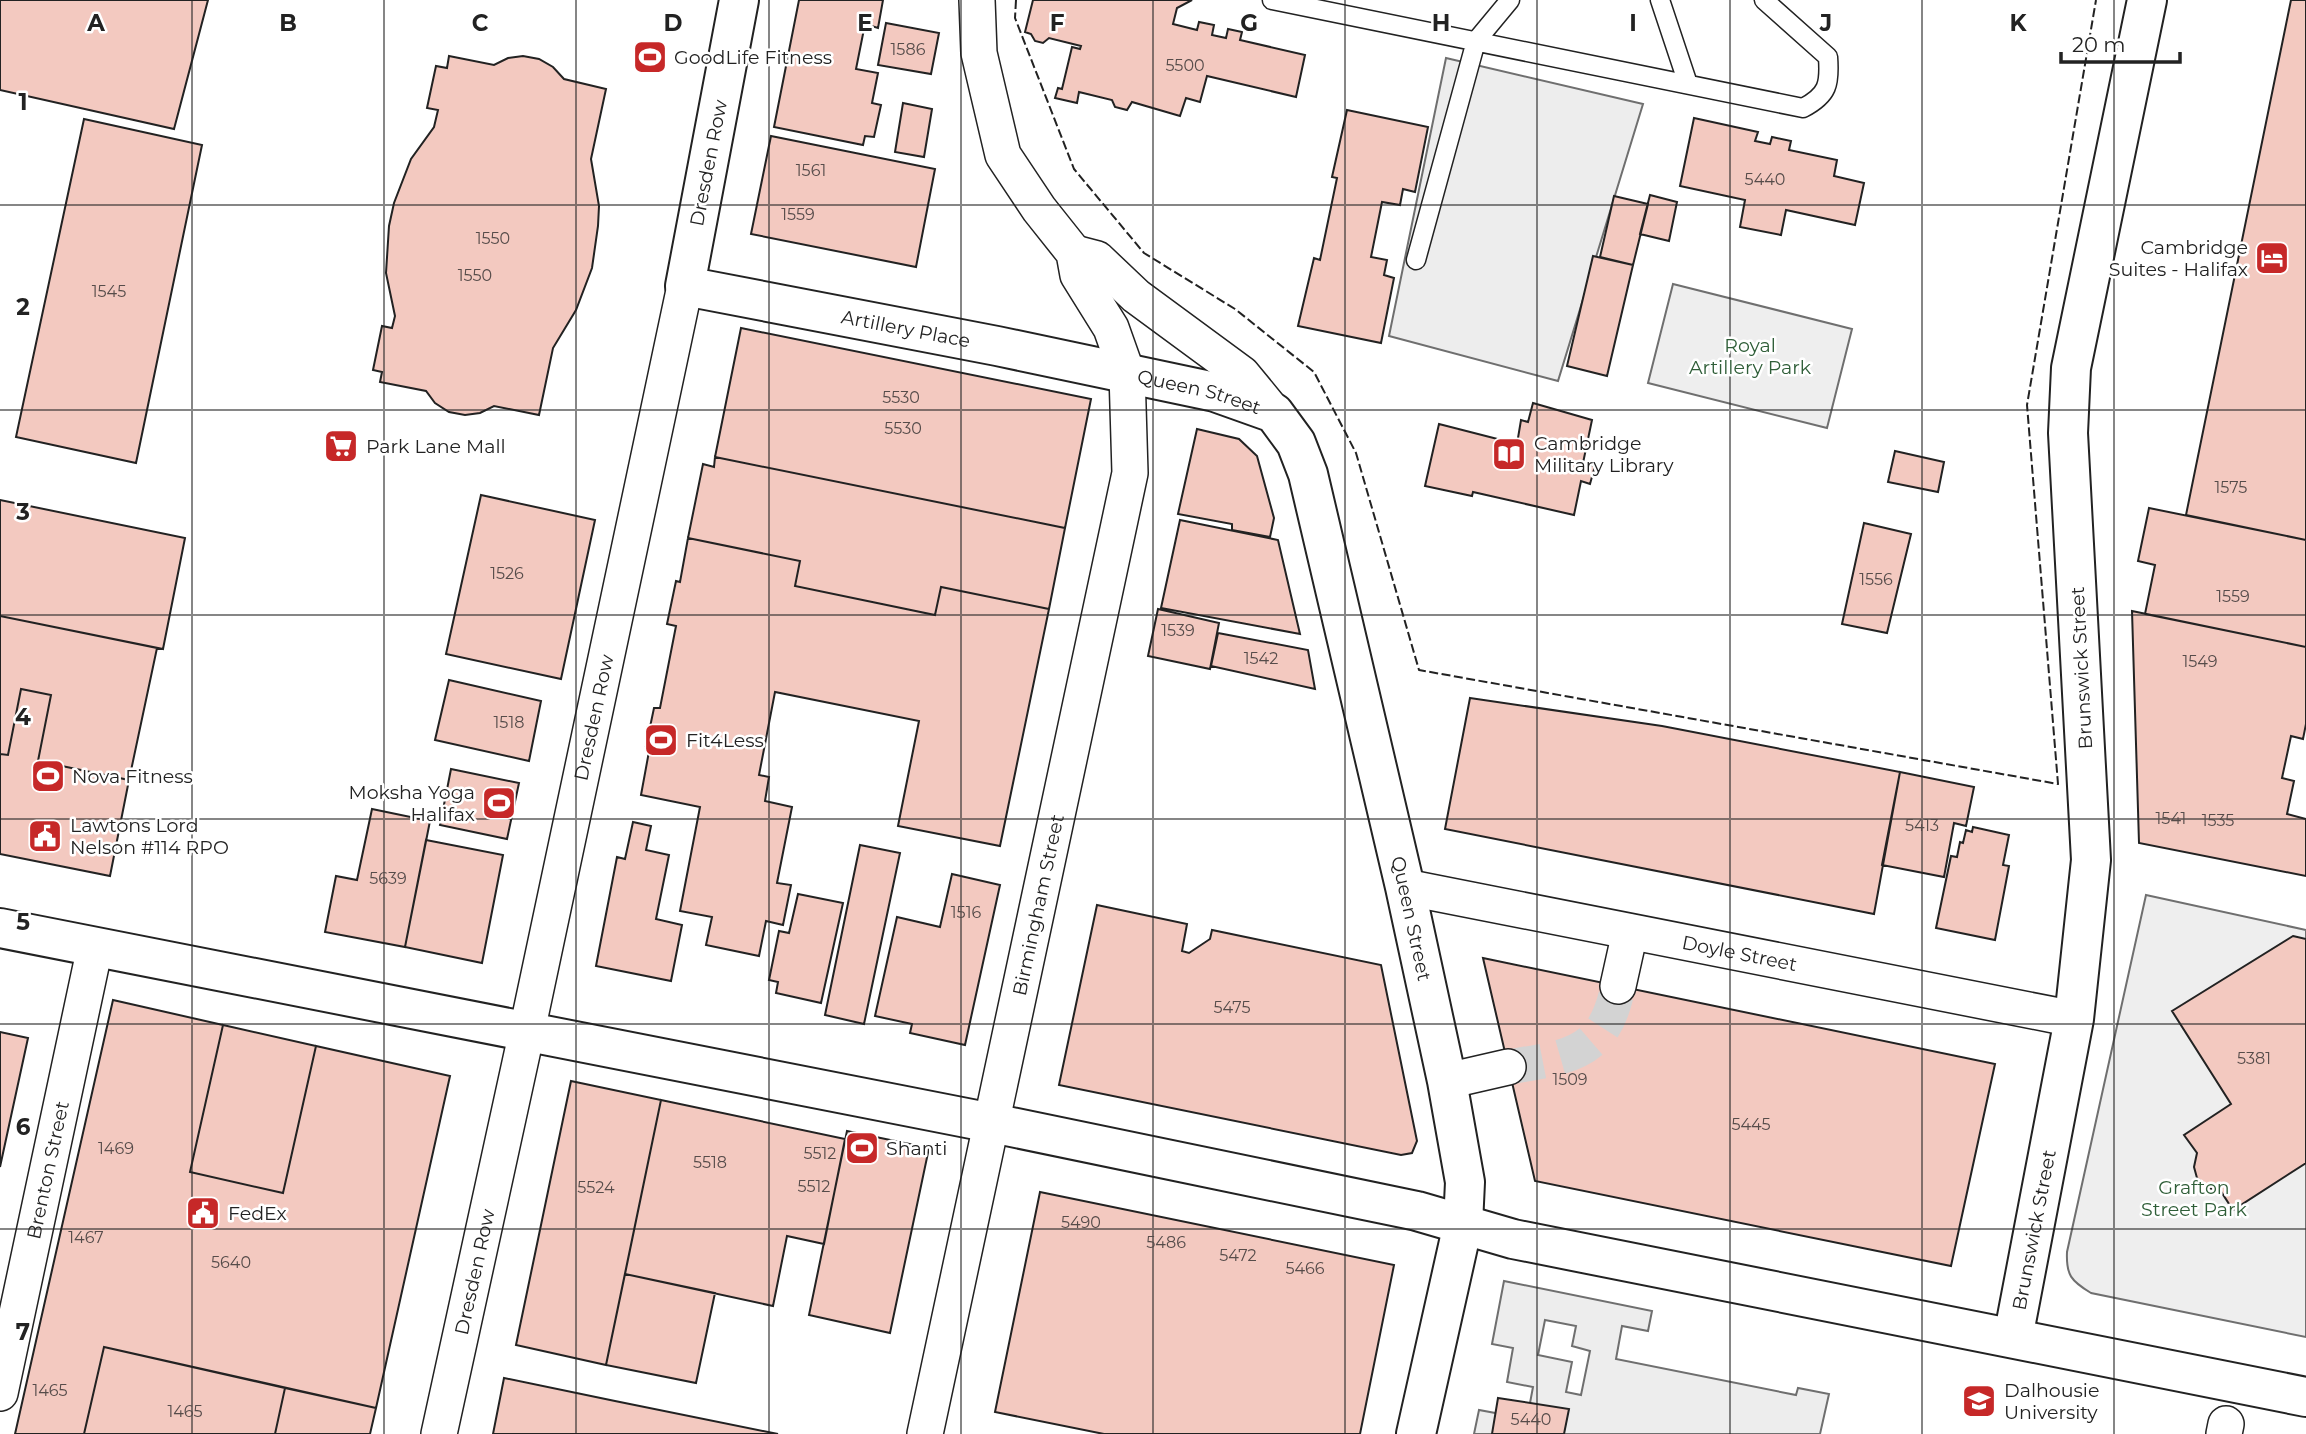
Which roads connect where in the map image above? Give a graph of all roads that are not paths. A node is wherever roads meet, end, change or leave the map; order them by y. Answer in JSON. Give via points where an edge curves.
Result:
{"nodes":[{"id":1,"x":739,"y":0,"type":"edge"},
{"id":2,"x":977,"y":0,"type":"edge"},
{"id":3,"x":1272,"y":0,"type":"edge"},
{"id":4,"x":1510,"y":0,"type":"edge"},
{"id":5,"x":1660,"y":0,"type":"edge"},
{"id":6,"x":1763,"y":0,"type":"edge"},
{"id":7,"x":2147,"y":0,"type":"edge"},
{"id":8,"x":1476,"y":41,"type":"junction"},
{"id":9,"x":1688,"y":83,"type":"junction"},
{"id":10,"x":1074,"y":253,"type":"junction"},
{"id":11,"x":1416,"y":260,"type":"dead end"},
{"id":12,"x":685,"y":286,"type":"junction"},
{"id":13,"x":1127,"y":373,"type":"junction"},
{"id":14,"x":1275,"y":413,"type":"junction"},
{"id":15,"x":1405,"y":887,"type":"junction"},
{"id":16,"x":0,"y":928,"type":"edge"},
{"id":17,"x":1630,"y":932,"type":"junction"},
{"id":18,"x":95,"y":947,"type":"junction"},
{"id":19,"x":1618,"y":986,"type":"tunnel mouth"},
{"id":20,"x":2074,"y":1019,"type":"junction"},
{"id":21,"x":527,"y":1031,"type":"junction"},
{"id":22,"x":1508,"y":1067,"type":"tunnel mouth"},
{"id":23,"x":1447,"y":1081,"type":"junction"},
{"id":24,"x":992,"y":1123,"type":"junction"},
{"id":25,"x":1463,"y":1224,"type":"junction"},
{"id":26,"x":2013,"y":1338,"type":"junction"},
{"id":27,"x":0,"y":1393,"type":"edge"},
{"id":28,"x":2306,"y":1397,"type":"edge"},
{"id":29,"x":439,"y":1434,"type":"edge"},
{"id":30,"x":925,"y":1434,"type":"edge"},
{"id":31,"x":1416,"y":1434,"type":"edge"}],
"edges":[{"from":1,"to":12,"type":"street","name":"Dresden Row"},
{"from":2,"to":10,"type":"street","name":"Queen Street","via":[[979,52],[1003,155]]},
{"from":3,"to":8,"type":"lane"},
{"from":4,"to":8,"type":"lane"},
{"from":5,"to":9,"type":"lane"},
{"from":6,"to":9,"type":"lane","via":[[1828,57],[1829,82],[1818,101],[1803,108]]},
{"from":7,"to":20,"type":"street","name":"Brunswick Street","via":[[2071,368],[2068,433],[2091,860]]},
{"from":8,"to":9,"type":"lane"},
{"from":8,"to":11,"type":"lane"},
{"from":10,"to":13,"type":"street","name":"Queen Street","via":[[1078,275],[1111,328]]},
{"from":10,"to":14,"type":"street","name":"Queen Street","via":[[1097,259],[1136,296],[1241,374]]},
{"from":12,"to":13,"type":"street","name":"Artillery Place"},
{"from":12,"to":21,"type":"street","name":"Dresden Row"},
{"from":13,"to":14,"type":"street","name":"Queen Street","via":[[1215,392]]},
{"from":13,"to":24,"type":"street","name":"Birmingham Street","via":[[1130,473]]},
{"from":14,"to":15,"type":"street","name":"Queen Street","via":[[1296,443],[1308,474]]},
{"from":15,"to":17,"type":"street","name":"Doyle Street"},
{"from":15,"to":23,"type":"street","name":"Queen Street"},
{"from":16,"to":18,"type":"street"},
{"from":17,"to":19,"type":"street"},
{"from":17,"to":20,"type":"street","name":"Doyle Street"},
{"from":18,"to":21,"type":"street"},
{"from":18,"to":27,"type":"street","name":"Brenton Street"},
{"from":20,"to":26,"type":"street","name":"Brunswick Street"},
{"from":21,"to":24,"type":"street"},
{"from":21,"to":29,"type":"street","name":"Dresden Row"},
{"from":22,"to":23,"type":"street"},
{"from":23,"to":25,"type":"street","name":"Queen Street","via":[[1465,1182]]},
{"from":24,"to":25,"type":"street"},
{"from":24,"to":30,"type":"street","name":"Birmingham Street"},
{"from":25,"to":26,"type":"street","via":[[1513,1239]]},
{"from":25,"to":31,"type":"street","name":"Queen Street"},
{"from":26,"to":28,"type":"street"}]}
